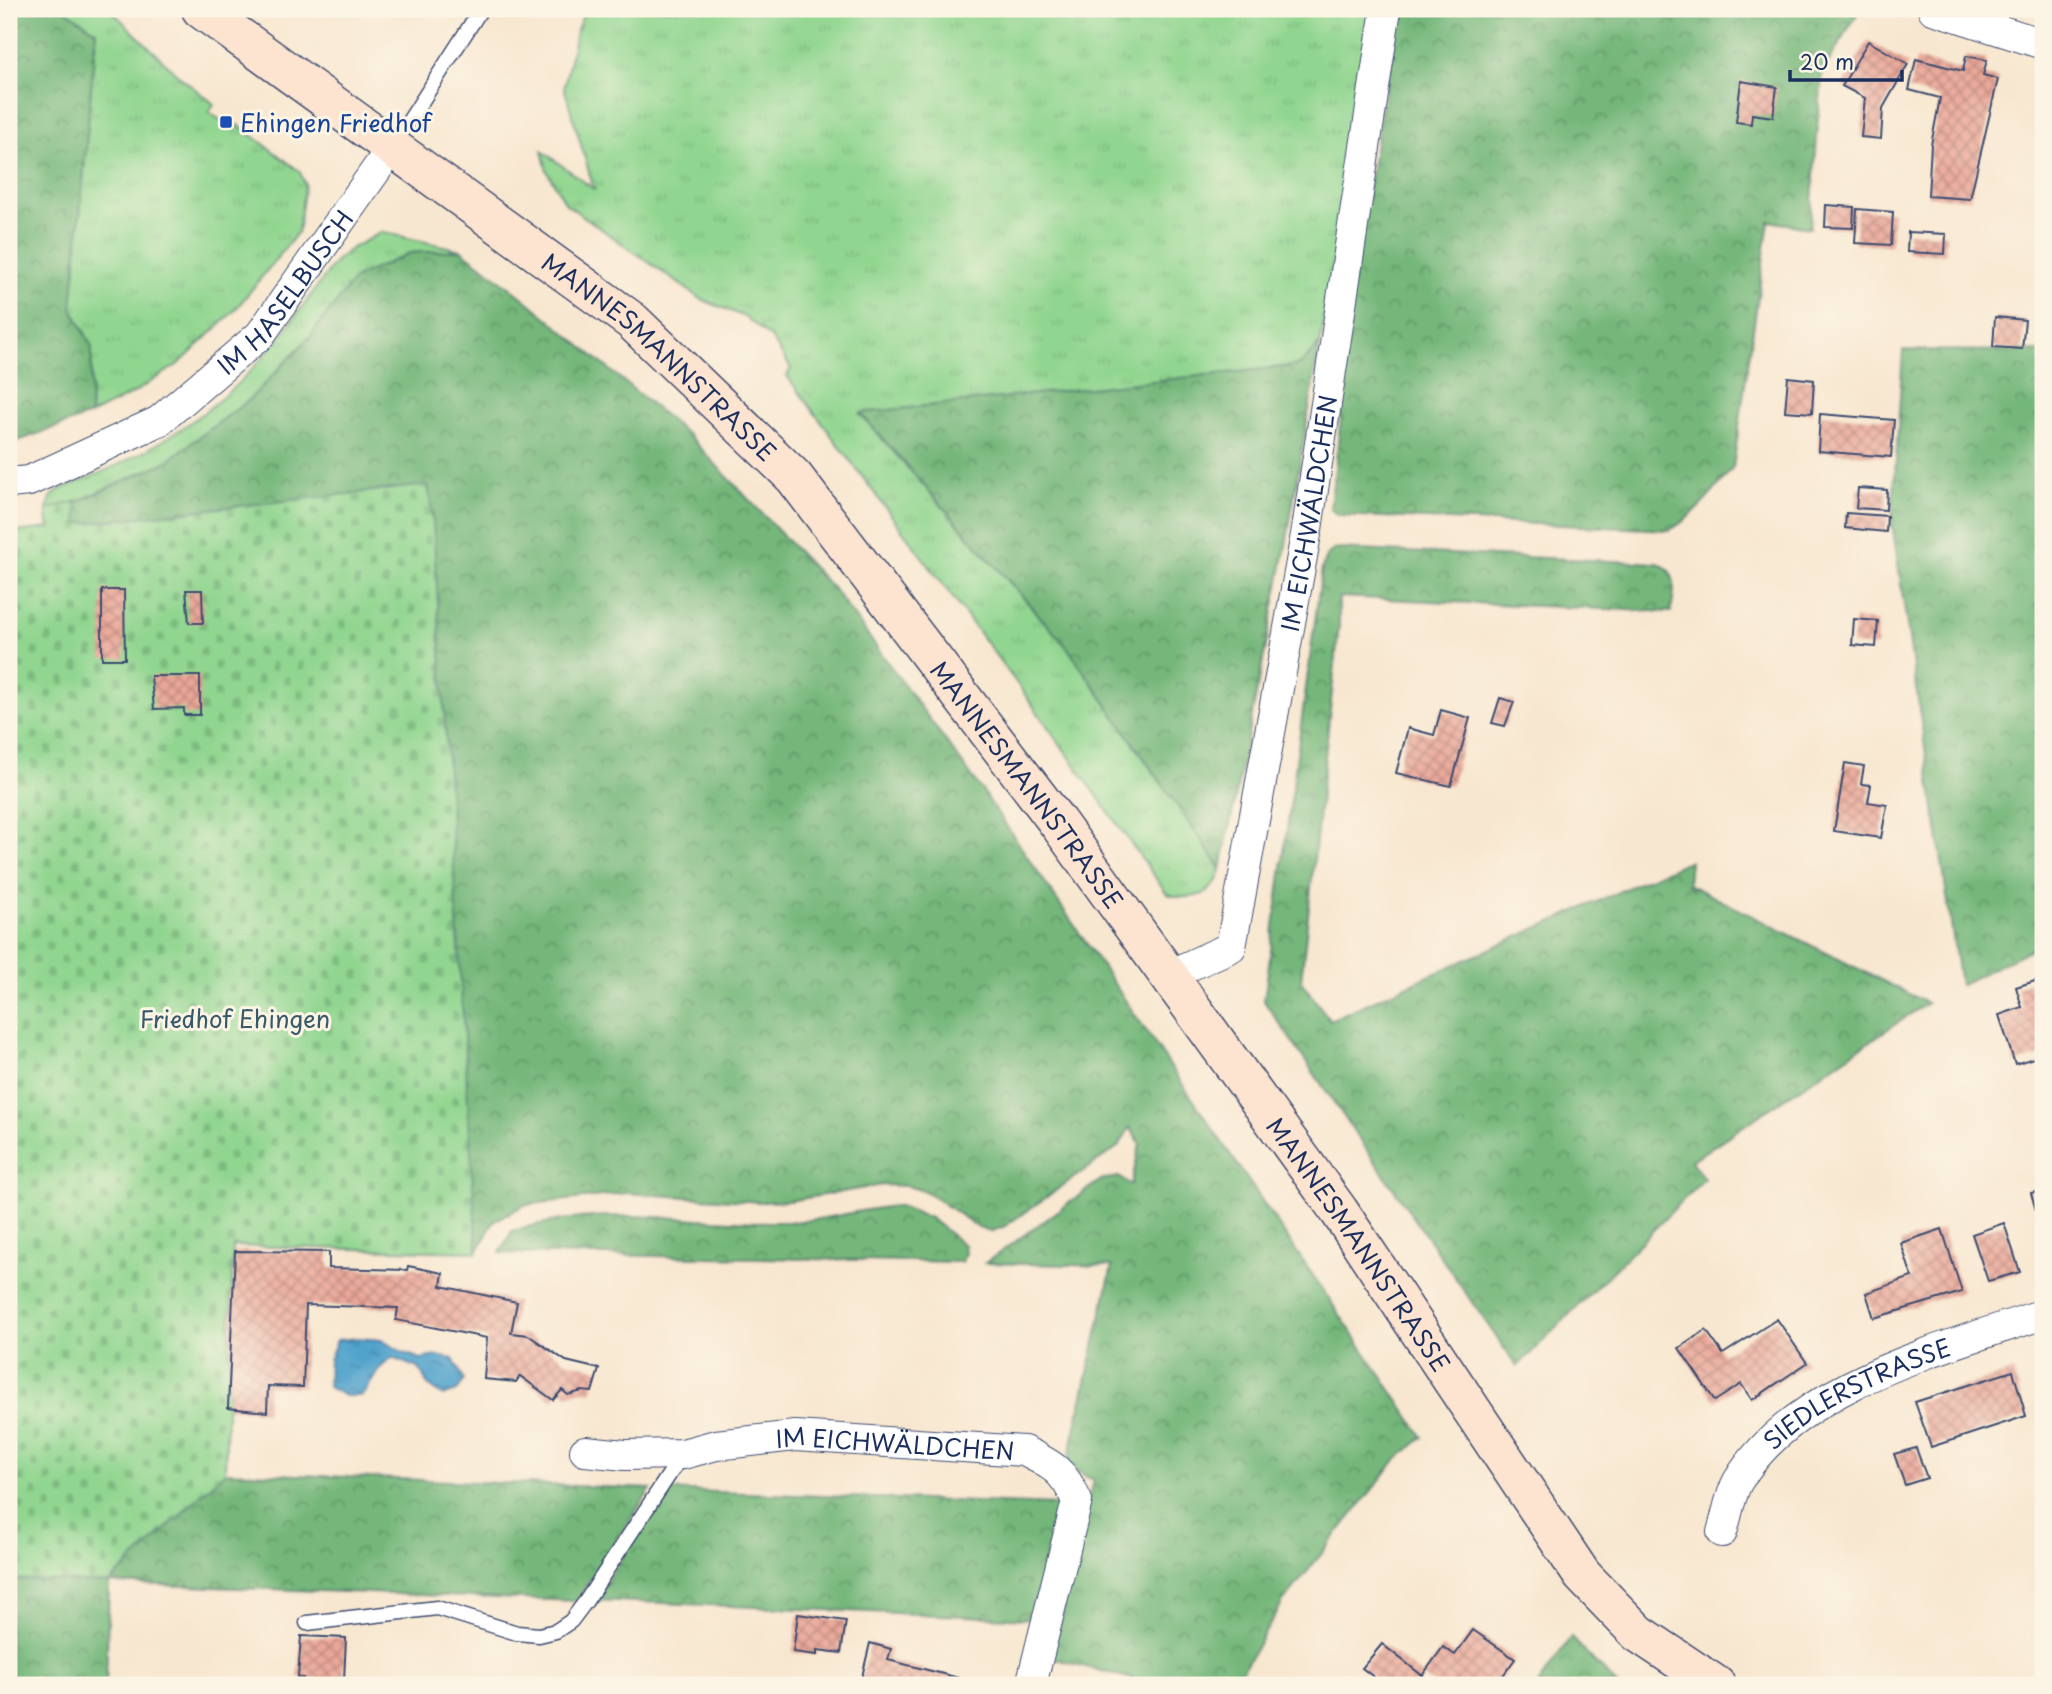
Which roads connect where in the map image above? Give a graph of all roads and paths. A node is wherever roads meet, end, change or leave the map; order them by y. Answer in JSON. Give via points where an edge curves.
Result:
{"nodes":[{"id":1,"x":201,"y":9,"type":"edge"},
{"id":2,"x":481,"y":9,"type":"edge"},
{"id":3,"x":1387,"y":9,"type":"edge"},
{"id":4,"x":1933,"y":9,"type":"edge"},
{"id":5,"x":2043,"y":44,"type":"edge"},
{"id":6,"x":393,"y":146,"type":"junction"},
{"id":7,"x":9,"y":483,"type":"edge"},
{"id":8,"x":1167,"y":976,"type":"junction"},
{"id":9,"x":2043,"y":1314,"type":"edge"},
{"id":10,"x":585,"y":1451,"type":"dead end"},
{"id":11,"x":682,"y":1454,"type":"junction"},
{"id":12,"x":1722,"y":1532,"type":"dead end"},
{"id":13,"x":307,"y":1623,"type":"dead end"},
{"id":14,"x":1704,"y":1682,"type":"edge"},
{"id":15,"x":1031,"y":1685,"type":"edge"}],
"edges":[{"from":1,"to":6,"type":"main road","name":"MANNESMANNSTRASSE"},
{"from":2,"to":6,"type":"lane","name":"IM HASELBUSCH"},
{"from":3,"to":8,"type":"street","name":"IM EICHWÄLDCHEN","via":[[1307,528],[1231,947]]},
{"from":4,"to":5,"type":"street"},
{"from":6,"to":7,"type":"street","name":"IM HASELBUSCH","via":[[260,335],[159,421],[29,481]]},
{"from":6,"to":8,"type":"main road","name":"MANNESMANNSTRASSE","via":[[632,321],[794,477],[1058,823]]},
{"from":8,"to":14,"type":"main road","name":"MANNESMANNSTRASSE","via":[[1339,1212],[1582,1575],[1638,1633]]},
{"from":9,"to":12,"type":"street","name":"SIEDLERSTRASSE","via":[[1905,1362],[1830,1394],[1758,1453],[1736,1484]]},
{"from":10,"to":11,"type":"street","name":"IM EICHWÄLDCHEN"},
{"from":11,"to":13,"type":"lane","via":[[586,1601],[571,1621],[556,1631],[517,1633],[437,1608]]},
{"from":11,"to":15,"type":"street","name":"IM EICHWÄLDCHEN","via":[[716,1445],[795,1436],[1024,1451],[1047,1462],[1067,1477],[1077,1501]]}]}
